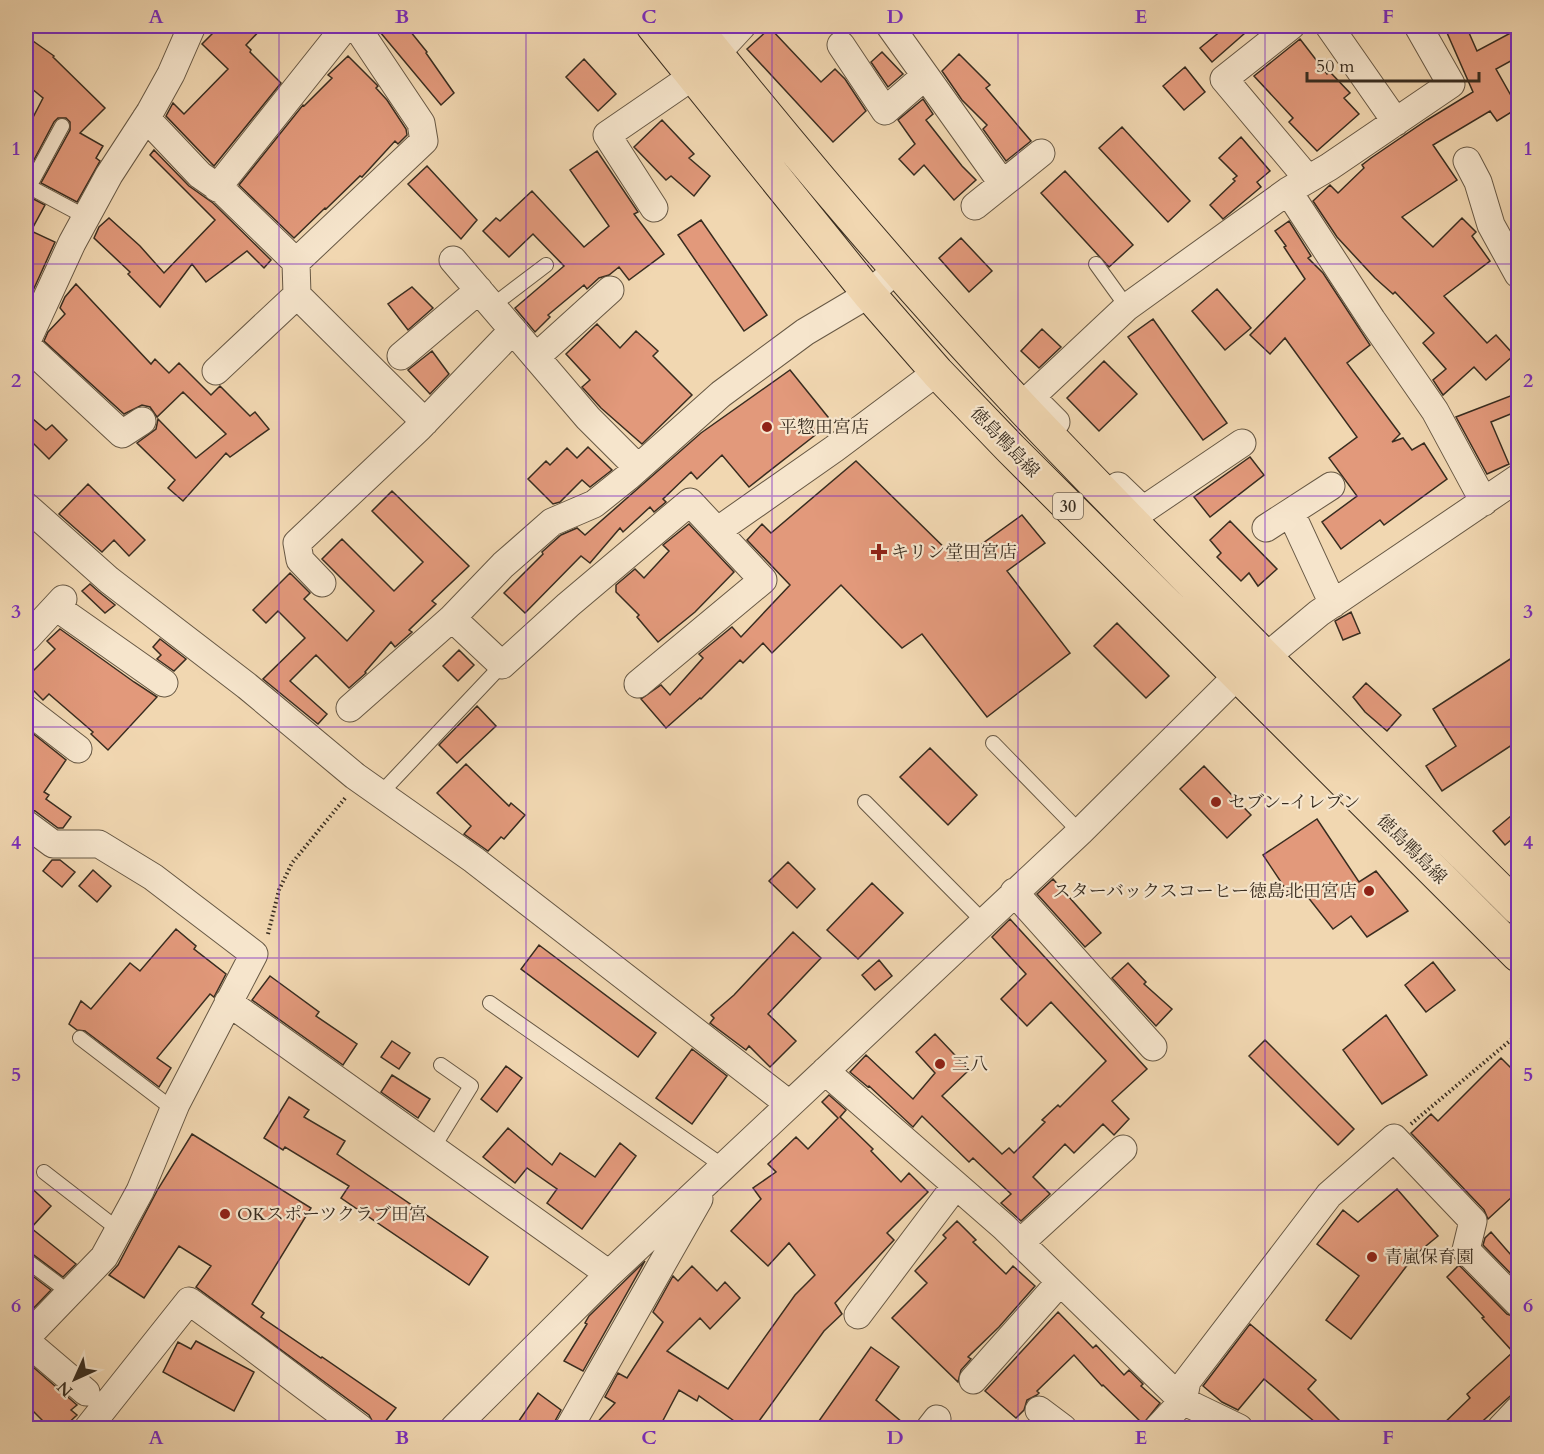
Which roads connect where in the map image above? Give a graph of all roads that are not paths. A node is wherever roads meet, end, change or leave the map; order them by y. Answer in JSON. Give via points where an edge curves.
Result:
{"nodes":[{"id":1,"x":192,"y":26,"type":"edge"},
{"id":2,"x":346,"y":26,"type":"edge"},
{"id":3,"x":356,"y":26,"type":"edge"},
{"id":4,"x":652,"y":26,"type":"edge"},
{"id":5,"x":693,"y":26,"type":"edge"},
{"id":6,"x":742,"y":26,"type":"edge"},
{"id":7,"x":890,"y":26,"type":"edge"},
{"id":8,"x":1291,"y":26,"type":"edge"},
{"id":9,"x":1329,"y":26,"type":"edge"},
{"id":10,"x":1418,"y":26,"type":"edge"},
{"id":11,"x":841,"y":45,"type":"dead end"},
{"id":12,"x":704,"y":65,"type":"junction"},
{"id":13,"x":925,"y":76,"type":"junction"},
{"id":14,"x":146,"y":118,"type":"junction"},
{"id":15,"x":1396,"y":122,"type":"junction"},
{"id":16,"x":62,"y":126,"type":"dead end"},
{"id":17,"x":1041,"y":153,"type":"dead end"},
{"id":18,"x":1467,"y":161,"type":"dead end"},
{"id":19,"x":1002,"y":183,"type":"junction"},
{"id":20,"x":1298,"y":185,"type":"junction"},
{"id":21,"x":27,"y":186,"type":"edge"},
{"id":22,"x":217,"y":188,"type":"junction"},
{"id":23,"x":975,"y":206,"type":"dead end"},
{"id":24,"x":654,"y":208,"type":"dead end"},
{"id":25,"x":86,"y":217,"type":"junction"},
{"id":26,"x":453,"y":260,"type":"dead end"},
{"id":27,"x":297,"y":262,"type":"junction"},
{"id":28,"x":1096,"y":264,"type":"dead end"},
{"id":29,"x":546,"y":265,"type":"dead end"},
{"id":30,"x":896,"y":270,"type":"junction"},
{"id":31,"x":1518,"y":274,"type":"edge"},
{"id":32,"x":610,"y":290,"type":"dead end"},
{"id":33,"x":869,"y":294,"type":"junction"},
{"id":34,"x":297,"y":295,"type":"junction"},
{"id":35,"x":485,"y":298,"type":"junction"},
{"id":36,"x":1127,"y":307,"type":"junction"},
{"id":37,"x":513,"y":330,"type":"junction"},
{"id":38,"x":26,"y":344,"type":"edge"},
{"id":39,"x":402,"y":356,"type":"dead end"},
{"id":40,"x":536,"y":357,"type":"junction"},
{"id":41,"x":216,"y":370,"type":"dead end"},
{"id":42,"x":937,"y":372,"type":"junction"},
{"id":43,"x":142,"y":421,"type":"dead end"},
{"id":44,"x":425,"y":422,"type":"junction"},
{"id":45,"x":1242,"y":443,"type":"dead end"},
{"id":46,"x":638,"y":468,"type":"junction"},
{"id":47,"x":1518,"y":478,"type":"edge"},
{"id":48,"x":1331,"y":486,"type":"dead end"},
{"id":49,"x":1484,"y":502,"type":"junction"},
{"id":50,"x":26,"y":506,"type":"edge"},
{"id":51,"x":1291,"y":513,"type":"junction"},
{"id":52,"x":1266,"y":528,"type":"dead end"},
{"id":53,"x":717,"y":531,"type":"junction"},
{"id":54,"x":322,"y":583,"type":"dead end"},
{"id":55,"x":1333,"y":604,"type":"junction"},
{"id":56,"x":452,"y":618,"type":"junction"},
{"id":57,"x":26,"y":639,"type":"edge"},
{"id":58,"x":1266,"y":657,"type":"junction"},
{"id":59,"x":502,"y":665,"type":"junction"},
{"id":60,"x":1238,"y":675,"type":"junction"},
{"id":61,"x":164,"y":683,"type":"dead end"},
{"id":62,"x":638,"y":684,"type":"dead end"},
{"id":63,"x":350,"y":708,"type":"dead end"},
{"id":64,"x":26,"y":709,"type":"edge"},
{"id":65,"x":993,"y":743,"type":"dead end"},
{"id":66,"x":78,"y":749,"type":"dead end"},
{"id":67,"x":370,"y":787,"type":"junction"},
{"id":68,"x":865,"y":802,"type":"dead end"},
{"id":69,"x":26,"y":824,"type":"edge"},
{"id":70,"x":1080,"y":832,"type":"junction"},
{"id":71,"x":1014,"y":892,"type":"junction"},
{"id":72,"x":1518,"y":908,"type":"edge"},
{"id":73,"x":983,"y":921,"type":"junction"},
{"id":74,"x":1518,"y":955,"type":"edge"},
{"id":75,"x":228,"y":1002,"type":"junction"},
{"id":76,"x":490,"y":1003,"type":"dead end"},
{"id":77,"x":80,"y":1038,"type":"dead end"},
{"id":78,"x":1153,"y":1047,"type":"dead end"},
{"id":79,"x":441,"y":1065,"type":"dead end"},
{"id":80,"x":825,"y":1071,"type":"junction"},
{"id":81,"x":789,"y":1104,"type":"junction"},
{"id":82,"x":173,"y":1109,"type":"junction"},
{"id":83,"x":433,"y":1148,"type":"junction"},
{"id":84,"x":1123,"y":1149,"type":"dead end"},
{"id":85,"x":44,"y":1172,"type":"dead end"},
{"id":86,"x":716,"y":1173,"type":"junction"},
{"id":87,"x":956,"y":1185,"type":"junction"},
{"id":88,"x":119,"y":1230,"type":"junction"},
{"id":89,"x":1020,"y":1243,"type":"junction"},
{"id":90,"x":26,"y":1260,"type":"edge"},
{"id":91,"x":609,"y":1274,"type":"junction"},
{"id":92,"x":1060,"y":1282,"type":"junction"},
{"id":93,"x":70,"y":1293,"type":"junction"},
{"id":94,"x":1518,"y":1303,"type":"edge"},
{"id":95,"x":858,"y":1316,"type":"dead end"},
{"id":96,"x":26,"y":1340,"type":"edge"},
{"id":97,"x":973,"y":1380,"type":"dead end"},
{"id":98,"x":86,"y":1392,"type":"dead end"},
{"id":99,"x":1183,"y":1401,"type":"junction"},
{"id":100,"x":1039,"y":1410,"type":"dead end"},
{"id":101,"x":1518,"y":1410,"type":"edge"},
{"id":102,"x":88,"y":1428,"type":"edge"},
{"id":103,"x":360,"y":1428,"type":"edge"},
{"id":104,"x":454,"y":1428,"type":"edge"},
{"id":105,"x":568,"y":1428,"type":"edge"},
{"id":106,"x":1063,"y":1428,"type":"edge"},
{"id":107,"x":1158,"y":1428,"type":"edge"},
{"id":108,"x":1239,"y":1428,"type":"edge"},
{"id":109,"x":1502,"y":1428,"type":"edge"}],
"edges":[{"from":1,"to":14,"type":"street"},
{"from":2,"to":22,"type":"street"},
{"from":3,"to":27,"type":"street","via":[[421,123],[424,141]]},
{"from":4,"to":12,"type":"main road","name":"徳島鴨島線","number":"30"},
{"from":5,"to":12,"type":"main road","name":"徳島鴨島線","number":"30"},
{"from":6,"to":12,"type":"street"},
{"from":7,"to":13,"type":"street"},
{"from":8,"to":20,"type":"street","via":[[1224,79]]},
{"from":9,"to":15,"type":"street"},
{"from":10,"to":15,"type":"street","via":[[1450,84]]},
{"from":11,"to":13,"type":"street","via":[[885,111]]},
{"from":12,"to":24,"type":"street","via":[[607,135]]},
{"from":12,"to":30,"type":"main road","name":"徳島鴨島線","number":"30"},
{"from":12,"to":33,"type":"main road","name":"徳島鴨島線","number":"30"},
{"from":13,"to":19,"type":"street"},
{"from":14,"to":22,"type":"street"},
{"from":14,"to":25,"type":"street"},
{"from":15,"to":20,"type":"street"},
{"from":16,"to":21,"type":"lane"},
{"from":17,"to":19,"type":"street"},
{"from":18,"to":31,"type":"street","via":[[1491,225]]},
{"from":19,"to":23,"type":"street"},
{"from":20,"to":36,"type":"street"},
{"from":20,"to":49,"type":"street","via":[[1372,320],[1435,411]]},
{"from":21,"to":25,"type":"lane"},
{"from":22,"to":27,"type":"street"},
{"from":25,"to":38,"type":"street"},
{"from":26,"to":35,"type":"street"},
{"from":27,"to":34,"type":"street"},
{"from":28,"to":36,"type":"lane"},
{"from":29,"to":35,"type":"lane"},
{"from":30,"to":33,"type":"street"},
{"from":30,"to":58,"type":"main road","name":"徳島鴨島線","number":"30","via":[[1046,434]]},
{"from":32,"to":40,"type":"street"},
{"from":33,"to":42,"type":"main road","name":"徳島鴨島線","number":"30"},
{"from":33,"to":46,"type":"street","via":[[805,332],[721,394]]},
{"from":34,"to":41,"type":"street"},
{"from":34,"to":44,"type":"street"},
{"from":35,"to":37,"type":"street"},
{"from":35,"to":39,"type":"street"},
{"from":36,"to":45,"type":"street","via":[[1031,397],[1143,510]]},
{"from":37,"to":40,"type":"street"},
{"from":37,"to":44,"type":"street"},
{"from":38,"to":43,"type":"street","via":[[122,434]]},
{"from":40,"to":46,"type":"street"},
{"from":42,"to":53,"type":"street"},
{"from":42,"to":60,"type":"main road","name":"徳島鴨島線","number":"30"},
{"from":44,"to":54,"type":"street","via":[[297,543],[300,560]]},
{"from":46,"to":56,"type":"street","via":[[594,504],[552,522]]},
{"from":47,"to":49,"type":"street"},
{"from":48,"to":51,"type":"street"},
{"from":49,"to":55,"type":"street"},
{"from":50,"to":67,"type":"street","via":[[109,580]]},
{"from":51,"to":52,"type":"street"},
{"from":51,"to":55,"type":"street"},
{"from":53,"to":59,"type":"street","via":[[690,502]]},
{"from":53,"to":62,"type":"street","via":[[764,580]]},
{"from":55,"to":58,"type":"street"},
{"from":56,"to":59,"type":"street"},
{"from":56,"to":63,"type":"street"},
{"from":57,"to":61,"type":"street","via":[[60,603]]},
{"from":58,"to":60,"type":"street"},
{"from":58,"to":72,"type":"main road","name":"徳島鴨島線","number":"30"},
{"from":59,"to":67,"type":"lane"},
{"from":60,"to":70,"type":"street"},
{"from":60,"to":74,"type":"main road","name":"徳島鴨島線","number":"30"},
{"from":64,"to":66,"type":"street"},
{"from":65,"to":70,"type":"lane"},
{"from":67,"to":81,"type":"street","via":[[474,860]]},
{"from":68,"to":73,"type":"lane"},
{"from":69,"to":75,"type":"street","via":[[53,844],[99,844],[153,877],[254,954]]},
{"from":70,"to":71,"type":"street"},
{"from":71,"to":73,"type":"street"},
{"from":71,"to":78,"type":"street"},
{"from":73,"to":80,"type":"street"},
{"from":75,"to":82,"type":"street"},
{"from":75,"to":83,"type":"street"},
{"from":76,"to":86,"type":"lane"},
{"from":77,"to":82,"type":"lane"},
{"from":79,"to":83,"type":"lane","via":[[471,1086]]},
{"from":80,"to":81,"type":"street"},
{"from":80,"to":87,"type":"street"},
{"from":81,"to":86,"type":"street"},
{"from":82,"to":88,"type":"street","via":[[140,1191]]},
{"from":83,"to":91,"type":"street"},
{"from":84,"to":89,"type":"street"},
{"from":85,"to":88,"type":"lane"},
{"from":86,"to":91,"type":"street"},
{"from":86,"to":105,"type":"street"},
{"from":87,"to":89,"type":"street"},
{"from":87,"to":95,"type":"street"},
{"from":88,"to":93,"type":"street","via":[[104,1257]]},
{"from":89,"to":92,"type":"street"},
{"from":90,"to":93,"type":"lane"},
{"from":91,"to":104,"type":"street"},
{"from":92,"to":97,"type":"street"},
{"from":92,"to":99,"type":"street"},
{"from":93,"to":96,"type":"street"},
{"from":94,"to":99,"type":"street","via":[[1466,1250],[1473,1221],[1394,1138],[1329,1195],[1187,1381]]},
{"from":96,"to":98,"type":"street"},
{"from":99,"to":107,"type":"street"},
{"from":99,"to":108,"type":"street"},
{"from":100,"to":106,"type":"street"},
{"from":101,"to":109,"type":"street"},
{"from":102,"to":103,"type":"street","via":[[189,1301]]}]}
